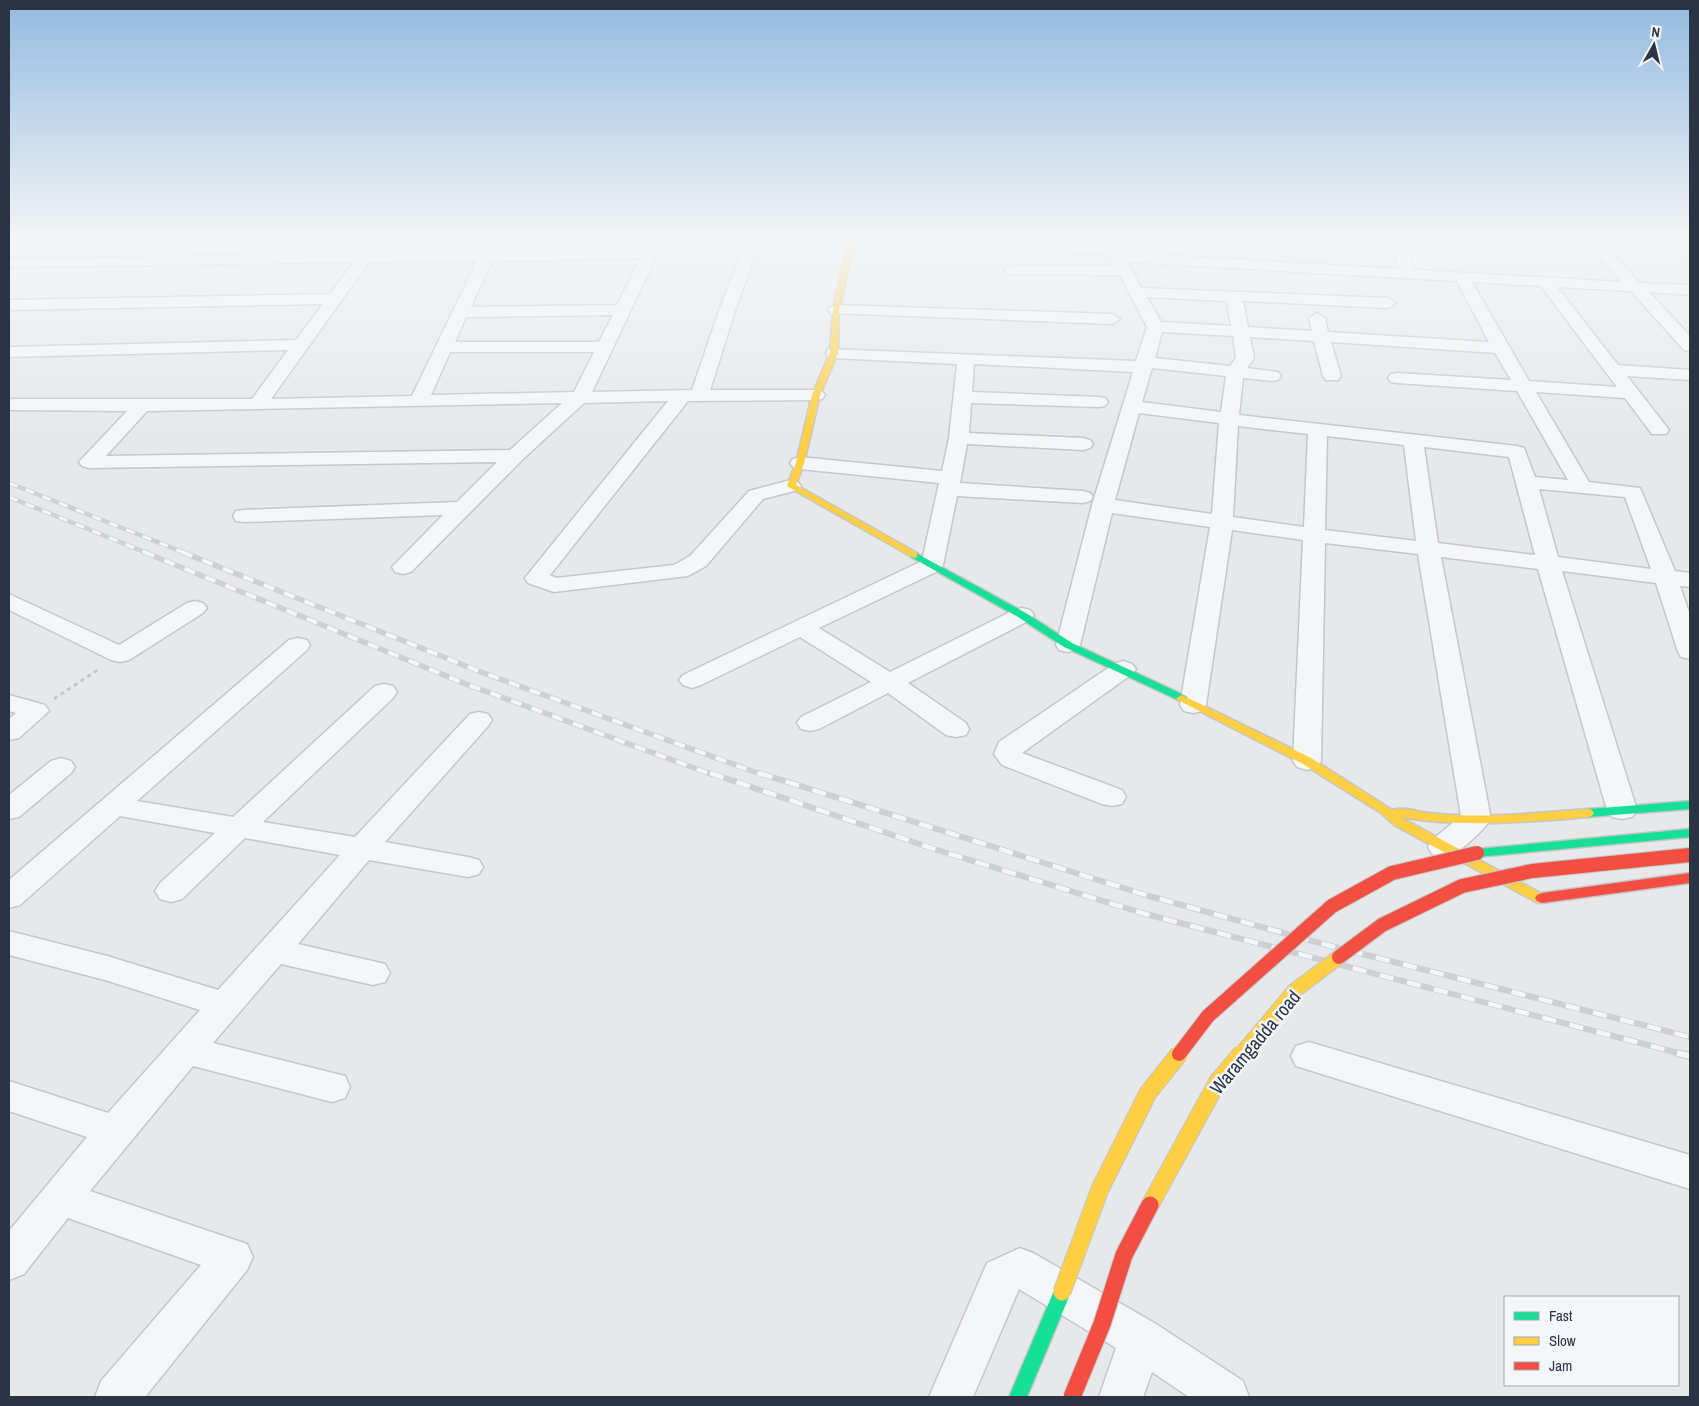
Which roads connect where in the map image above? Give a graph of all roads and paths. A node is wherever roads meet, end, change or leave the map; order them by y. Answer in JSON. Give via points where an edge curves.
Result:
{"nodes":[{"id":1,"x":9,"y":305,"type":"edge"},
{"id":2,"x":30,"y":305,"type":"edge"},
{"id":3,"x":329,"y":305,"type":"edge"},
{"id":4,"x":464,"y":305,"type":"edge"},
{"id":5,"x":626,"y":305,"type":"edge"},
{"id":6,"x":729,"y":305,"type":"edge"},
{"id":7,"x":837,"y":305,"type":"edge"},
{"id":8,"x":1142,"y":305,"type":"edge"},
{"id":9,"x":1236,"y":305,"type":"edge"},
{"id":10,"x":1313,"y":305,"type":"edge"},
{"id":11,"x":1389,"y":305,"type":"edge"},
{"id":12,"x":1477,"y":305,"type":"edge"},
{"id":13,"x":1562,"y":305,"type":"edge"},
{"id":14,"x":1653,"y":305,"type":"edge"},
{"id":15,"x":624,"y":310,"type":"junction"},
{"id":16,"x":836,"y":310,"type":"junction"},
{"id":17,"x":461,"y":312,"type":"junction"},
{"id":18,"x":1112,"y":320,"type":"dead end"},
{"id":19,"x":1155,"y":327,"type":"junction"},
{"id":20,"x":1241,"y":332,"type":"junction"},
{"id":21,"x":1321,"y":336,"type":"junction"},
{"id":22,"x":301,"y":345,"type":"junction"},
{"id":23,"x":1690,"y":346,"type":"edge"},
{"id":24,"x":444,"y":347,"type":"junction"},
{"id":25,"x":605,"y":348,"type":"junction"},
{"id":26,"x":1501,"y":348,"type":"junction"},
{"id":27,"x":9,"y":352,"type":"edge"},
{"id":28,"x":834,"y":353,"type":"junction"},
{"id":29,"x":966,"y":359,"type":"junction"},
{"id":30,"x":1144,"y":365,"type":"junction"},
{"id":31,"x":1421,"y":367,"type":"junction"},
{"id":32,"x":1613,"y":370,"type":"junction"},
{"id":33,"x":1235,"y":372,"type":"junction"},
{"id":34,"x":1690,"y":375,"type":"edge"},
{"id":35,"x":1272,"y":376,"type":"dead end"},
{"id":36,"x":1332,"y":376,"type":"dead end"},
{"id":37,"x":1397,"y":378,"type":"dead end"},
{"id":38,"x":1524,"y":387,"type":"junction"},
{"id":39,"x":1631,"y":393,"type":"junction"},
{"id":40,"x":692,"y":394,"type":"junction"},
{"id":41,"x":816,"y":395,"type":"junction"},
{"id":42,"x":581,"y":396,"type":"junction"},
{"id":43,"x":964,"y":397,"type":"junction"},
{"id":44,"x":419,"y":401,"type":"junction"},
{"id":45,"x":1099,"y":402,"type":"dead end"},
{"id":46,"x":258,"y":403,"type":"junction"},
{"id":47,"x":9,"y":405,"type":"edge"},
{"id":48,"x":1131,"y":406,"type":"junction"},
{"id":49,"x":140,"y":407,"type":"junction"},
{"id":50,"x":1229,"y":419,"type":"junction"},
{"id":51,"x":1318,"y":429,"type":"junction"},
{"id":52,"x":1659,"y":430,"type":"dead end"},
{"id":53,"x":959,"y":438,"type":"junction"},
{"id":54,"x":1413,"y":440,"type":"junction"},
{"id":55,"x":1083,"y":444,"type":"dead end"},
{"id":56,"x":515,"y":456,"type":"junction"},
{"id":57,"x":800,"y":463,"type":"junction"},
{"id":58,"x":1527,"y":482,"type":"junction"},
{"id":59,"x":951,"y":483,"type":"junction"},
{"id":60,"x":791,"y":486,"type":"junction"},
{"id":61,"x":1582,"y":487,"type":"junction"},
{"id":62,"x":1083,"y":497,"type":"dead end"},
{"id":63,"x":1103,"y":505,"type":"junction"},
{"id":64,"x":463,"y":508,"type":"junction"},
{"id":65,"x":244,"y":516,"type":"dead end"},
{"id":66,"x":1222,"y":522,"type":"junction"},
{"id":67,"x":1314,"y":535,"type":"junction"},
{"id":68,"x":1428,"y":548,"type":"junction"},
{"id":69,"x":1548,"y":563,"type":"junction"},
{"id":70,"x":932,"y":565,"type":"junction"},
{"id":71,"x":403,"y":567,"type":"dead end"},
{"id":72,"x":1666,"y":577,"type":"junction"},
{"id":73,"x":1690,"y":580,"type":"edge"},
{"id":74,"x":9,"y":602,"type":"edge"},
{"id":75,"x":195,"y":608,"type":"dead end"},
{"id":76,"x":1022,"y":615,"type":"junction"},
{"id":77,"x":802,"y":628,"type":"junction"},
{"id":78,"x":298,"y":645,"type":"dead end"},
{"id":79,"x":1068,"y":645,"type":"junction"},
{"id":80,"x":1690,"y":652,"type":"edge"},
{"id":81,"x":120,"y":655,"type":"junction"},
{"id":82,"x":1123,"y":669,"type":"junction"},
{"id":83,"x":692,"y":680,"type":"dead end"},
{"id":84,"x":890,"y":683,"type":"junction"},
{"id":85,"x":384,"y":692,"type":"dead end"},
{"id":86,"x":9,"y":702,"type":"edge"},
{"id":87,"x":1193,"y":705,"type":"junction"},
{"id":88,"x":36,"y":711,"type":"junction"},
{"id":89,"x":479,"y":720,"type":"dead end"},
{"id":90,"x":810,"y":723,"type":"dead end"},
{"id":91,"x":956,"y":729,"type":"dead end"},
{"id":92,"x":9,"y":732,"type":"edge"},
{"id":93,"x":1307,"y":760,"type":"junction"},
{"id":94,"x":61,"y":767,"type":"dead end"},
{"id":95,"x":1112,"y":797,"type":"dead end"},
{"id":96,"x":1690,"y":805,"type":"edge"},
{"id":97,"x":114,"y":806,"type":"junction"},
{"id":98,"x":9,"y":810,"type":"edge"},
{"id":99,"x":1385,"y":810,"type":"junction"},
{"id":100,"x":1622,"y":810,"type":"junction"},
{"id":101,"x":1476,"y":819,"type":"junction"},
{"id":102,"x":238,"y":827,"type":"junction"},
{"id":103,"x":1690,"y":833,"type":"edge"},
{"id":104,"x":1443,"y":847,"type":"junction"},
{"id":105,"x":362,"y":849,"type":"junction"},
{"id":106,"x":1690,"y":855,"type":"edge"},
{"id":107,"x":468,"y":866,"type":"dead end"},
{"id":108,"x":1690,"y":878,"type":"edge"},
{"id":109,"x":171,"y":891,"type":"dead end"},
{"id":110,"x":9,"y":897,"type":"edge"},
{"id":111,"x":9,"y":943,"type":"edge"},
{"id":112,"x":273,"y":950,"type":"junction"},
{"id":113,"x":373,"y":973,"type":"dead end"},
{"id":114,"x":225,"y":1005,"type":"junction"},
{"id":115,"x":186,"y":1050,"type":"junction"},
{"id":116,"x":1309,"y":1056,"type":"dead end"},
{"id":117,"x":332,"y":1087,"type":"dead end"},
{"id":118,"x":9,"y":1096,"type":"edge"},
{"id":119,"x":115,"y":1132,"type":"junction"},
{"id":120,"x":1690,"y":1172,"type":"edge"},
{"id":121,"x":62,"y":1199,"type":"junction"},
{"id":122,"x":9,"y":1261,"type":"edge"},
{"id":123,"x":1141,"y":1339,"type":"junction"},
{"id":124,"x":117,"y":1397,"type":"edge"},
{"id":125,"x":951,"y":1397,"type":"edge"},
{"id":126,"x":1018,"y":1397,"type":"edge"},
{"id":127,"x":1072,"y":1397,"type":"edge"},
{"id":128,"x":1121,"y":1397,"type":"edge"},
{"id":129,"x":1227,"y":1397,"type":"edge"}],
"edges":[{"from":1,"to":2,"type":"street"},
{"from":3,"to":22,"type":"street"},
{"from":4,"to":17,"type":"street"},
{"from":5,"to":15,"type":"street"},
{"from":6,"to":40,"type":"street"},
{"from":7,"to":16,"type":"street"},
{"from":8,"to":19,"type":"street"},
{"from":9,"to":20,"type":"street"},
{"from":10,"to":21,"type":"street"},
{"from":11,"to":31,"type":"street"},
{"from":12,"to":26,"type":"street"},
{"from":13,"to":32,"type":"street"},
{"from":14,"to":23,"type":"street"},
{"from":15,"to":17,"type":"street"},
{"from":15,"to":25,"type":"street"},
{"from":16,"to":18,"type":"street"},
{"from":16,"to":28,"type":"street"},
{"from":17,"to":24,"type":"street"},
{"from":19,"to":20,"type":"street"},
{"from":19,"to":30,"type":"street"},
{"from":20,"to":21,"type":"street"},
{"from":20,"to":33,"type":"street","via":[[1245,358]]},
{"from":21,"to":31,"type":"street"},
{"from":21,"to":36,"type":"street"},
{"from":22,"to":27,"type":"street"},
{"from":22,"to":46,"type":"street"},
{"from":24,"to":25,"type":"street"},
{"from":24,"to":44,"type":"street"},
{"from":25,"to":42,"type":"street"},
{"from":26,"to":31,"type":"street"},
{"from":26,"to":38,"type":"street"},
{"from":28,"to":29,"type":"street"},
{"from":28,"to":41,"type":"street"},
{"from":29,"to":30,"type":"street"},
{"from":29,"to":43,"type":"street"},
{"from":30,"to":33,"type":"street"},
{"from":30,"to":48,"type":"street"},
{"from":31,"to":37,"type":"street"},
{"from":31,"to":38,"type":"street"},
{"from":32,"to":34,"type":"street"},
{"from":32,"to":39,"type":"street"},
{"from":33,"to":35,"type":"street"},
{"from":33,"to":50,"type":"street"},
{"from":38,"to":39,"type":"street"},
{"from":38,"to":61,"type":"street"},
{"from":39,"to":52,"type":"street"},
{"from":40,"to":41,"type":"street"},
{"from":40,"to":42,"type":"street"},
{"from":40,"to":60,"type":"street","via":[[536,578],[554,585],[680,571],[698,561],[756,495]]},
{"from":41,"to":57,"type":"street"},
{"from":42,"to":44,"type":"street"},
{"from":42,"to":56,"type":"street"},
{"from":43,"to":45,"type":"street"},
{"from":43,"to":53,"type":"street"},
{"from":44,"to":46,"type":"street"},
{"from":46,"to":49,"type":"street"},
{"from":47,"to":49,"type":"street"},
{"from":48,"to":50,"type":"street"},
{"from":48,"to":63,"type":"street"},
{"from":49,"to":56,"type":"street","via":[[89,462]]},
{"from":50,"to":51,"type":"street"},
{"from":50,"to":66,"type":"street"},
{"from":51,"to":54,"type":"street"},
{"from":51,"to":67,"type":"street"},
{"from":53,"to":55,"type":"street"},
{"from":53,"to":59,"type":"street"},
{"from":54,"to":58,"type":"street","via":[[1517,452]]},
{"from":54,"to":68,"type":"street"},
{"from":56,"to":64,"type":"street"},
{"from":57,"to":59,"type":"street"},
{"from":57,"to":60,"type":"street"},
{"from":58,"to":61,"type":"street"},
{"from":58,"to":69,"type":"street"},
{"from":59,"to":62,"type":"street"},
{"from":59,"to":70,"type":"street"},
{"from":60,"to":70,"type":"street"},
{"from":61,"to":72,"type":"street","via":[[1633,492]]},
{"from":63,"to":66,"type":"street"},
{"from":63,"to":79,"type":"street"},
{"from":64,"to":65,"type":"street"},
{"from":64,"to":71,"type":"street"},
{"from":66,"to":67,"type":"street"},
{"from":66,"to":87,"type":"street"},
{"from":67,"to":68,"type":"street"},
{"from":67,"to":93,"type":"street"},
{"from":68,"to":69,"type":"street"},
{"from":68,"to":101,"type":"street"},
{"from":69,"to":72,"type":"street"},
{"from":69,"to":100,"type":"street"},
{"from":70,"to":76,"type":"street"},
{"from":70,"to":77,"type":"street"},
{"from":72,"to":73,"type":"street"},
{"from":72,"to":80,"type":"street"},
{"from":74,"to":81,"type":"street"},
{"from":75,"to":81,"type":"street"},
{"from":76,"to":79,"type":"street"},
{"from":76,"to":84,"type":"street"},
{"from":77,"to":83,"type":"street"},
{"from":77,"to":84,"type":"street"},
{"from":78,"to":97,"type":"street"},
{"from":79,"to":82,"type":"street"},
{"from":81,"to":88,"type":"path"},
{"from":82,"to":87,"type":"street"},
{"from":82,"to":95,"type":"street","via":[[1010,748],[1008,754],[1012,760]]},
{"from":84,"to":90,"type":"street"},
{"from":84,"to":91,"type":"street"},
{"from":85,"to":102,"type":"street"},
{"from":86,"to":88,"type":"street"},
{"from":87,"to":93,"type":"street"},
{"from":88,"to":92,"type":"street"},
{"from":89,"to":105,"type":"street"},
{"from":93,"to":99,"type":"street"},
{"from":94,"to":98,"type":"street"},
{"from":96,"to":100,"type":"street"},
{"from":97,"to":102,"type":"street"},
{"from":97,"to":110,"type":"street"},
{"from":99,"to":101,"type":"street","via":[[1429,819]]},
{"from":99,"to":104,"type":"street","via":[[1398,822]]},
{"from":100,"to":101,"type":"street"},
{"from":101,"to":104,"type":"street"},
{"from":102,"to":105,"type":"street"},
{"from":102,"to":109,"type":"street"},
{"from":103,"to":126,"type":"street","bridge":true,"via":[[1477,852],[1392,873],[1332,906],[1208,1016],[1148,1093],[1100,1189]]},
{"from":104,"to":108,"type":"street","via":[[1538,898]]},
{"from":105,"to":107,"type":"street"},
{"from":105,"to":112,"type":"street"},
{"from":106,"to":127,"type":"street","name":"Waramgadda road","bridge":true,"via":[[1532,871],[1462,886],[1382,925],[1294,991],[1218,1081],[1170,1166],[1124,1255],[1102,1324]]},
{"from":111,"to":114,"type":"street","via":[[107,968]]},
{"from":112,"to":113,"type":"street"},
{"from":112,"to":114,"type":"street"},
{"from":114,"to":115,"type":"street"},
{"from":115,"to":117,"type":"street"},
{"from":115,"to":119,"type":"street"},
{"from":116,"to":120,"type":"street"},
{"from":118,"to":119,"type":"street"},
{"from":119,"to":121,"type":"street"},
{"from":121,"to":122,"type":"street"},
{"from":121,"to":124,"type":"street","via":[[233,1257]]},
{"from":123,"to":125,"type":"street","via":[[1020,1267],[1002,1277]]},
{"from":123,"to":128,"type":"street"},
{"from":123,"to":129,"type":"street"}]}
